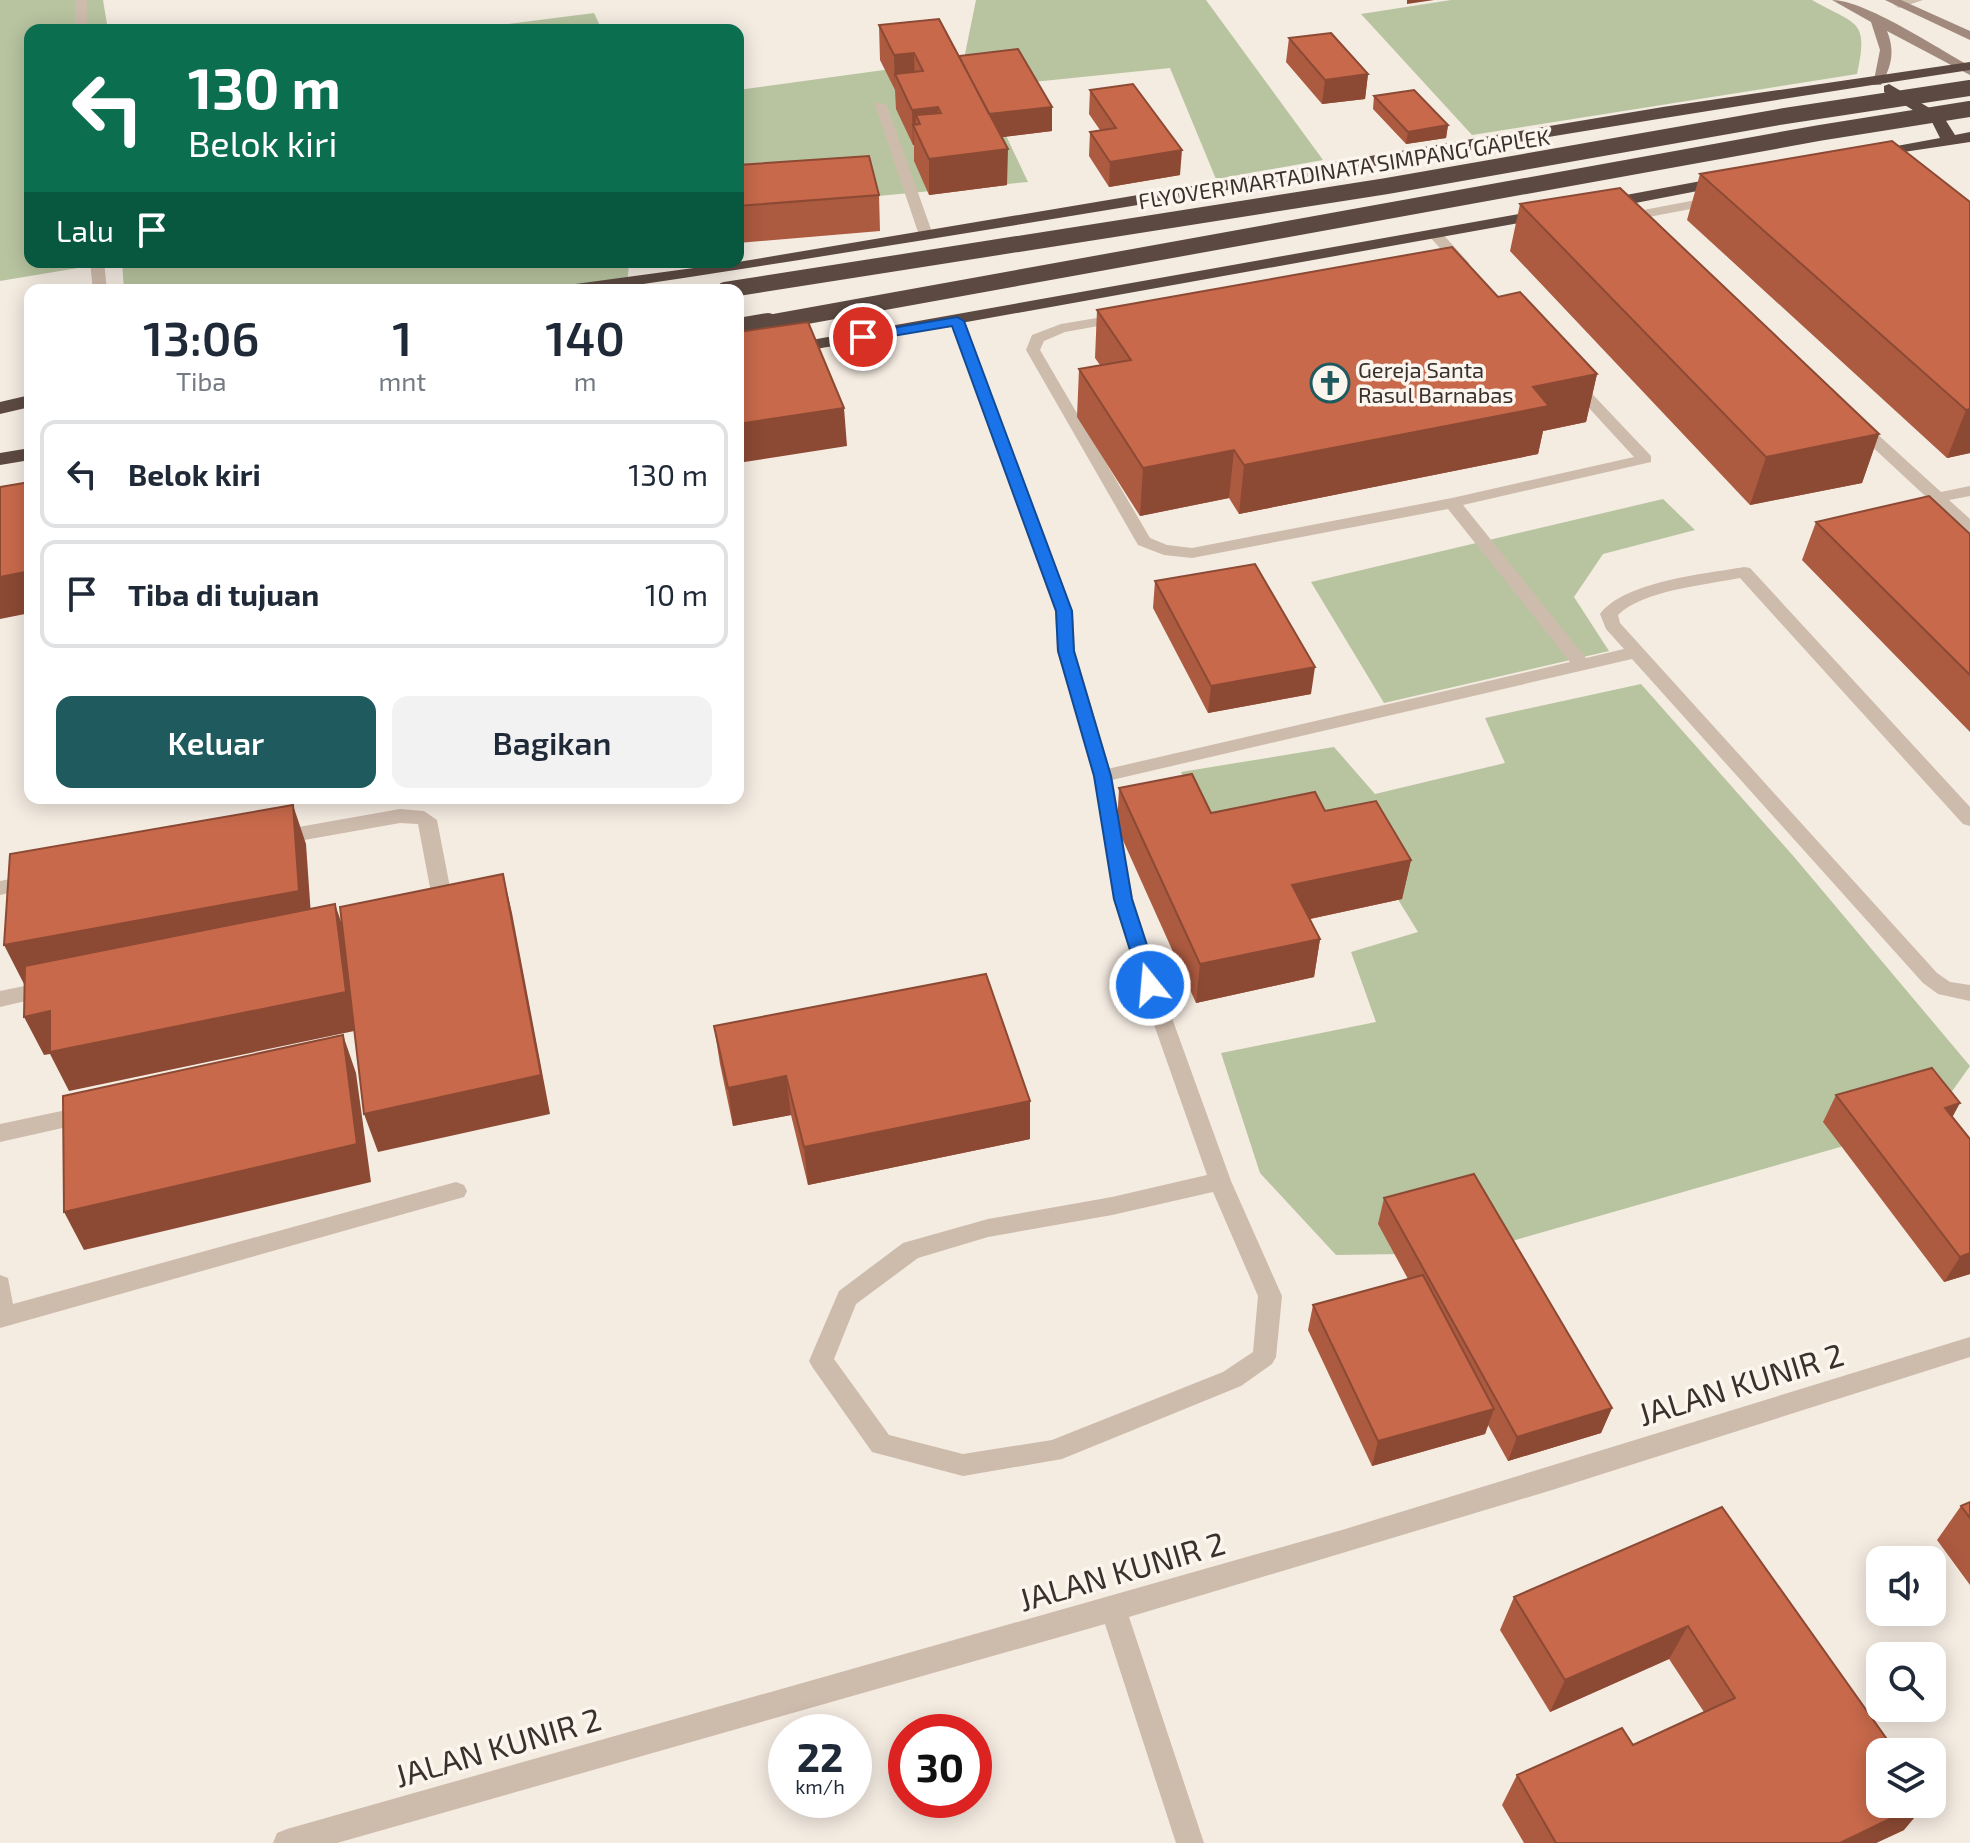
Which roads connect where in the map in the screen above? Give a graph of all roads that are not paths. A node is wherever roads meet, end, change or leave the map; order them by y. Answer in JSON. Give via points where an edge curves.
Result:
{"nodes":[{"id":1,"x":81,"y":0,"type":"edge"},
{"id":2,"x":1838,"y":0,"type":"edge"},
{"id":3,"x":1917,"y":0,"type":"edge"},
{"id":4,"x":1895,"y":2,"type":"edge"},
{"id":5,"x":1874,"y":17,"type":"junction"},
{"id":6,"x":81,"y":24,"type":"edge"},
{"id":7,"x":1970,"y":36,"type":"edge"},
{"id":8,"x":1967,"y":68,"type":"edge"},
{"id":9,"x":1877,"y":82,"type":"junction"},
{"id":10,"x":1970,"y":88,"type":"edge"},
{"id":11,"x":881,"y":105,"type":"dead end"},
{"id":12,"x":1970,"y":109,"type":"edge"},
{"id":13,"x":1970,"y":137,"type":"edge"},
{"id":14,"x":1950,"y":141,"type":"junction"},
{"id":15,"x":1851,"y":158,"type":"edge"},
{"id":16,"x":1742,"y":178,"type":"edge"},
{"id":17,"x":1725,"y":198,"type":"edge"},
{"id":18,"x":1617,"y":201,"type":"junction"},
{"id":19,"x":1434,"y":233,"type":"junction"},
{"id":20,"x":926,"y":235,"type":"junction"},
{"id":21,"x":744,"y":263,"type":"edge"},
{"id":22,"x":711,"y":268,"type":"edge"},
{"id":23,"x":1479,"y":282,"type":"edge"},
{"id":24,"x":607,"y":284,"type":"edge"},
{"id":25,"x":744,"y":287,"type":"edge"},
{"id":26,"x":1138,"y":315,"type":"edge"},
{"id":27,"x":957,"y":321,"type":"junction"},
{"id":28,"x":744,"y":327,"type":"edge"},
{"id":29,"x":744,"y":357,"type":"edge"},
{"id":30,"x":1562,"y":370,"type":"edge"},
{"id":31,"x":24,"y":402,"type":"edge"},
{"id":32,"x":0,"y":408,"type":"edge"},
{"id":33,"x":1844,"y":411,"type":"edge"},
{"id":34,"x":24,"y":455,"type":"edge"},
{"id":35,"x":0,"y":459,"type":"edge"},
{"id":36,"x":1970,"y":491,"type":"edge"},
{"id":37,"x":1938,"y":498,"type":"junction"},
{"id":38,"x":1452,"y":503,"type":"junction"},
{"id":39,"x":1970,"y":528,"type":"edge"},
{"id":40,"x":1636,"y":652,"type":"junction"},
{"id":41,"x":1581,"y":664,"type":"junction"},
{"id":42,"x":1103,"y":776,"type":"junction"},
{"id":43,"x":1970,"y":819,"type":"edge"},
{"id":44,"x":262,"y":841,"type":"edge"},
{"id":45,"x":62,"y":877,"type":"edge"},
{"id":46,"x":0,"y":888,"type":"edge"},
{"id":47,"x":419,"y":915,"type":"edge"},
{"id":48,"x":63,"y":987,"type":"edge"},
{"id":49,"x":1970,"y":993,"type":"edge"},
{"id":50,"x":0,"y":999,"type":"edge"},
{"id":51,"x":109,"y":1109,"type":"edge"},
{"id":52,"x":0,"y":1133,"type":"edge"},
{"id":53,"x":1220,"y":1181,"type":"junction"},
{"id":54,"x":456,"y":1191,"type":"dead end"},
{"id":55,"x":0,"y":1285,"type":"edge"},
{"id":56,"x":1,"y":1318,"type":"edge"},
{"id":57,"x":1970,"y":1347,"type":"edge"},
{"id":58,"x":1114,"y":1611,"type":"junction"},
{"id":59,"x":287,"y":1843,"type":"edge"},
{"id":60,"x":1190,"y":1843,"type":"edge"}],
"edges":[{"from":1,"to":6,"type":"street"},
{"from":2,"to":5,"type":"main road"},
{"from":3,"to":4,"type":"street"},
{"from":4,"to":7,"type":"main road"},
{"from":5,"to":8,"type":"main road"},
{"from":5,"to":9,"type":"main road","via":[[1888,58]]},
{"from":8,"to":9,"type":"highway"},
{"from":9,"to":14,"type":"highway","via":[[1938,119]]},
{"from":9,"to":20,"type":"highway"},
{"from":10,"to":25,"type":"highway","name":"FLYOVER MARTADINATA SIMPANG GAPLEK","bridge":true},
{"from":11,"to":20,"type":"street"},
{"from":12,"to":28,"type":"highway","name":"FLYOVER MARTADINATA SIMPANG GAPLEK","bridge":true},
{"from":13,"to":14,"type":"highway"},
{"from":14,"to":15,"type":"highway"},
{"from":16,"to":18,"type":"highway"},
{"from":17,"to":18,"type":"street","via":[[1639,221]]},
{"from":18,"to":19,"type":"highway"},
{"from":19,"to":23,"type":"street","via":[[1450,261]]},
{"from":19,"to":27,"type":"highway"},
{"from":20,"to":21,"type":"highway"},
{"from":22,"to":24,"type":"highway"},
{"from":26,"to":38,"type":"street","via":[[1061,328],[1037,338],[1033,350],[1144,541],[1192,553]]},
{"from":27,"to":29,"type":"highway"},
{"from":27,"to":42,"type":"street","via":[[1064,611],[1066,651]]},
{"from":30,"to":38,"type":"street","via":[[1645,459]]},
{"from":31,"to":32,"type":"highway"},
{"from":33,"to":37,"type":"street"},
{"from":34,"to":35,"type":"highway"},
{"from":36,"to":37,"type":"street"},
{"from":37,"to":39,"type":"street"},
{"from":38,"to":41,"type":"street"},
{"from":40,"to":41,"type":"street"},
{"from":40,"to":43,"type":"street","via":[[1612,625],[1613,607],[1631,598],[1744,572]]},
{"from":40,"to":49,"type":"street","via":[[1930,978],[1945,989]]},
{"from":41,"to":42,"type":"street"},
{"from":42,"to":53,"type":"street","via":[[1123,899]]},
{"from":44,"to":47,"type":"street","via":[[400,816],[427,820],[442,898],[440,906]]},
{"from":45,"to":46,"type":"street"},
{"from":48,"to":50,"type":"street"},
{"from":51,"to":52,"type":"street"},
{"from":53,"to":53,"type":"street","via":[[988,1228],[911,1250],[847,1298],[821,1361],[881,1444],[963,1465],[1053,1451],[1232,1379],[1264,1357],[1270,1296]]},
{"from":54,"to":56,"type":"street"},
{"from":55,"to":56,"type":"street"},
{"from":57,"to":58,"type":"street","name":"JALAN KUNIR 2"},
{"from":58,"to":59,"type":"street","name":"JALAN KUNIR 2"},
{"from":58,"to":60,"type":"street"}]}
